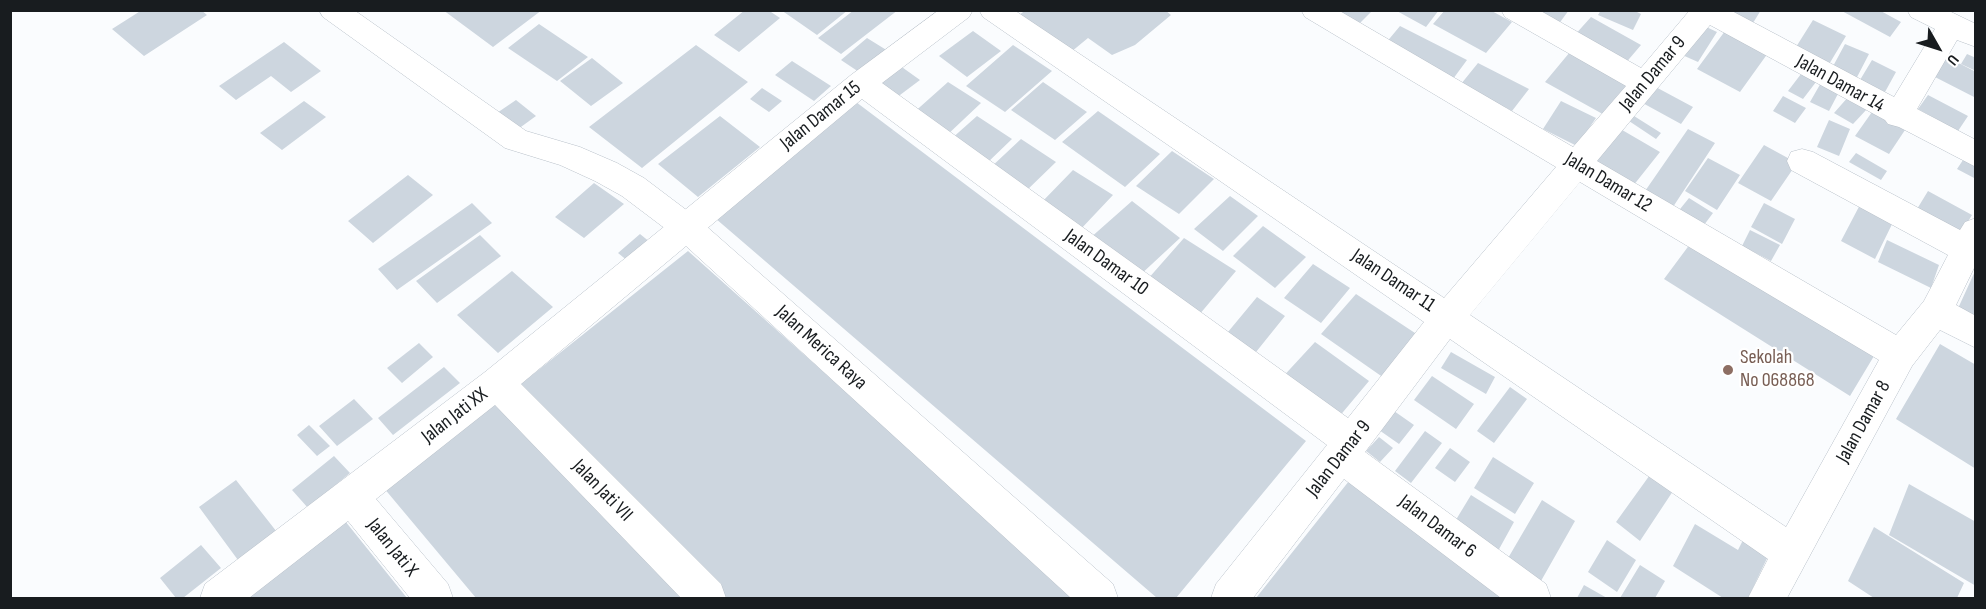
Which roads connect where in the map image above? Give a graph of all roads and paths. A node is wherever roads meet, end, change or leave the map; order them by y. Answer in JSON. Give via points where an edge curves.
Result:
{"nodes":[{"id":1,"x":333,"y":10,"type":"edge"},
{"id":2,"x":959,"y":10,"type":"edge"},
{"id":3,"x":993,"y":10,"type":"edge"},
{"id":4,"x":1315,"y":10,"type":"edge"},
{"id":5,"x":1515,"y":10,"type":"edge"},
{"id":6,"x":1920,"y":10,"type":"edge"},
{"id":7,"x":1706,"y":11,"type":"edge"},
{"id":8,"x":1963,"y":31,"type":"edge"},
{"id":9,"x":1645,"y":83,"type":"junction"},
{"id":10,"x":861,"y":84,"type":"junction"},
{"id":11,"x":1898,"y":116,"type":"junction"},
{"id":12,"x":1976,"y":155,"type":"edge"},
{"id":13,"x":1803,"y":160,"type":"dead end"},
{"id":14,"x":1575,"y":164,"type":"junction"},
{"id":15,"x":686,"y":227,"type":"junction"},
{"id":16,"x":1971,"y":240,"type":"edge"},
{"id":17,"x":1936,"y":311,"type":"junction"},
{"id":18,"x":1447,"y":318,"type":"junction"},
{"id":19,"x":1976,"y":333,"type":"edge"},
{"id":20,"x":1900,"y":355,"type":"junction"},
{"id":21,"x":497,"y":383,"type":"junction"},
{"id":22,"x":1347,"y":449,"type":"junction"},
{"id":23,"x":351,"y":497,"type":"junction"},
{"id":24,"x":1792,"y":553,"type":"junction"},
{"id":25,"x":219,"y":598,"type":"edge"},
{"id":26,"x":434,"y":598,"type":"edge"},
{"id":27,"x":707,"y":598,"type":"edge"},
{"id":28,"x":1099,"y":598,"type":"edge"},
{"id":29,"x":1230,"y":598,"type":"edge"},
{"id":30,"x":1532,"y":598,"type":"edge"},
{"id":31,"x":1767,"y":598,"type":"edge"}],
"edges":[{"from":1,"to":15,"type":"street","name":"Jalan Merica Raya","via":[[516,140],[606,172]]},
{"from":2,"to":10,"type":"street","name":"Jalan Damar 15"},
{"from":3,"to":18,"type":"street","name":"Jalan Damar 11"},
{"from":4,"to":14,"type":"street","name":"Jalan Damar 12"},
{"from":5,"to":9,"type":"street"},
{"from":6,"to":8,"type":"street"},
{"from":7,"to":9,"type":"street","name":"Jalan Damar 9"},
{"from":7,"to":11,"type":"street","name":"Jalan Damar 14"},
{"from":8,"to":11,"type":"street"},
{"from":9,"to":14,"type":"street","name":"Jalan Damar 9"},
{"from":10,"to":15,"type":"street","name":"Jalan Damar 15"},
{"from":10,"to":22,"type":"street","name":"Jalan Damar 10"},
{"from":11,"to":12,"type":"street","name":"Jalan Damar 14"},
{"from":13,"to":16,"type":"street"},
{"from":14,"to":18,"type":"street","name":"Jalan Damar 9"},
{"from":14,"to":20,"type":"street","name":"Jalan Damar 12"},
{"from":15,"to":21,"type":"street","name":"Jalan Jati XX"},
{"from":15,"to":28,"type":"street","name":"Jalan Merica Raya"},
{"from":16,"to":17,"type":"street","name":"Jalan Damar 8"},
{"from":17,"to":19,"type":"street"},
{"from":17,"to":20,"type":"street","name":"Jalan Damar 8"},
{"from":18,"to":22,"type":"street","name":"Jalan Damar 9"},
{"from":18,"to":24,"type":"street","name":"Jalan Damar 11"},
{"from":20,"to":24,"type":"street","name":"Jalan Damar 8"},
{"from":21,"to":23,"type":"street","name":"Jalan Jati XX"},
{"from":21,"to":27,"type":"street","name":"Jalan Jati VII"},
{"from":22,"to":29,"type":"street","name":"Jalan Damar 9"},
{"from":22,"to":30,"type":"street","name":"Jalan Damar 6"},
{"from":23,"to":25,"type":"street","name":"Jalan Jati XX"},
{"from":23,"to":26,"type":"street","name":"Jalan Jati X"},
{"from":24,"to":31,"type":"street","name":"Jalan Damar 8"}]}
